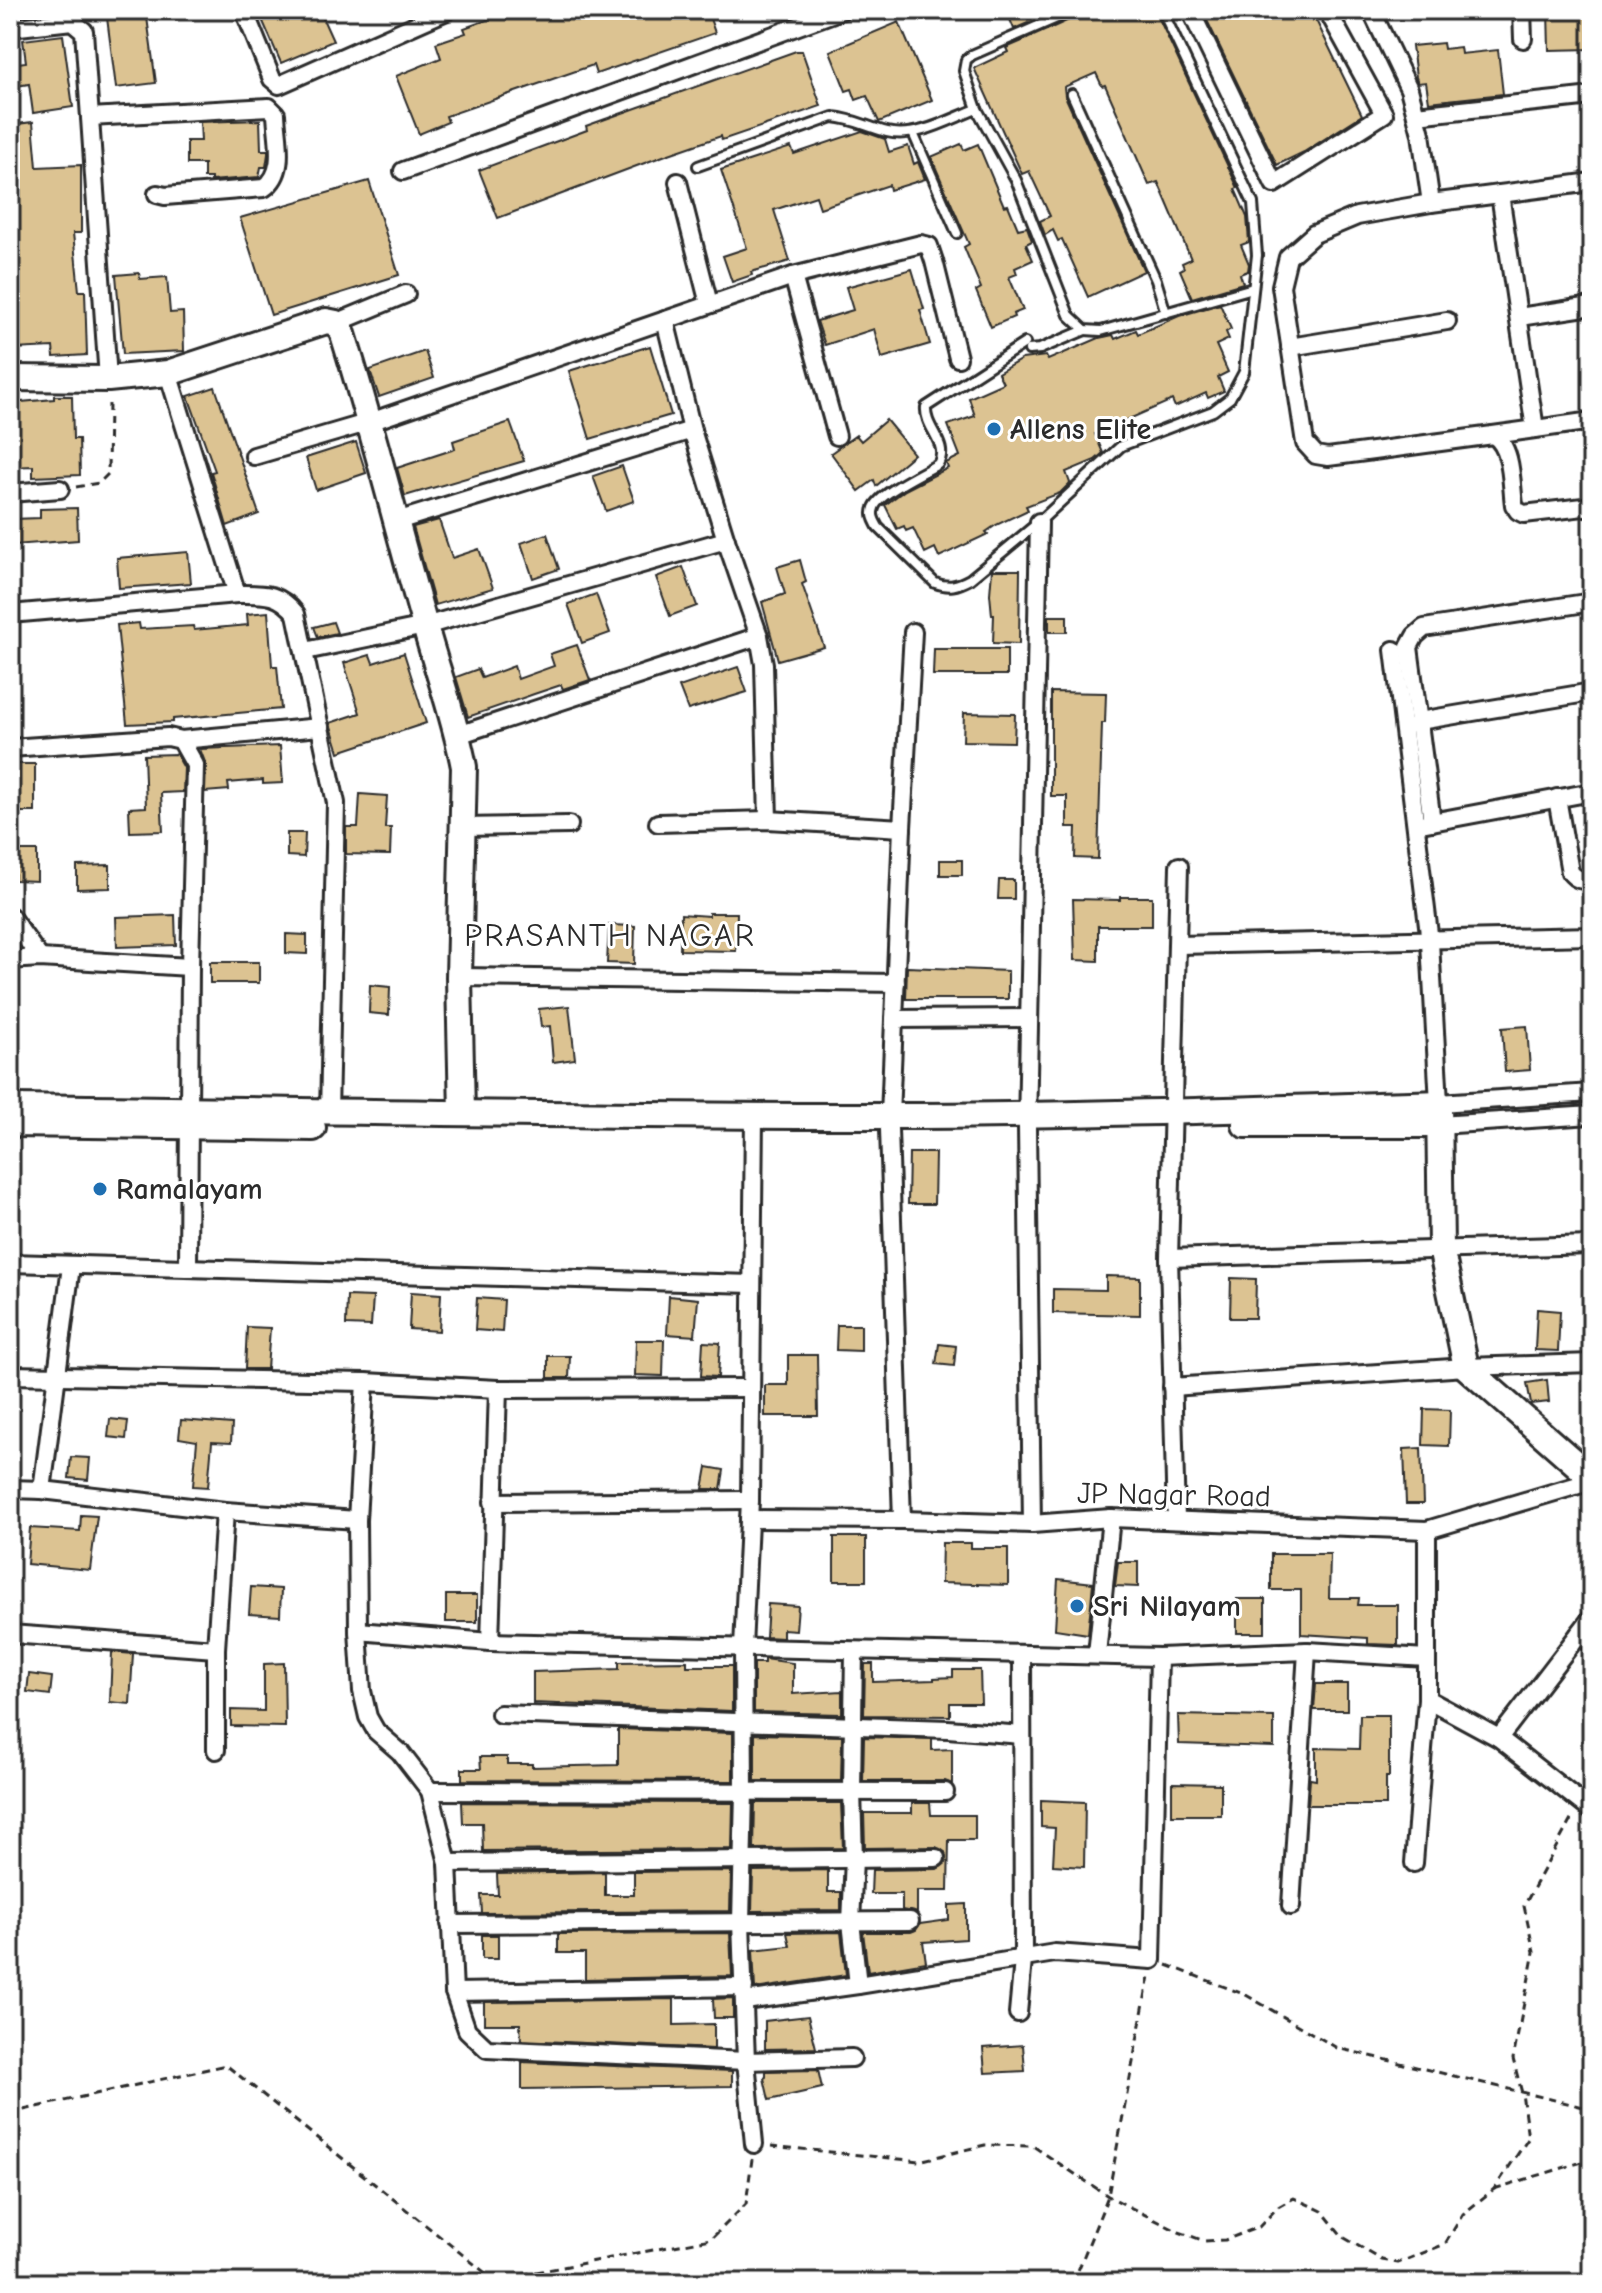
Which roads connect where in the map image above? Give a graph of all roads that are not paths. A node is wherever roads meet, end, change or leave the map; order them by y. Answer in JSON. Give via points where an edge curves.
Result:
{"nodes":[{"id":1,"x":244,"y":10,"type":"edge"},
{"id":2,"x":449,"y":10,"type":"edge"},
{"id":3,"x":842,"y":10,"type":"edge"},
{"id":4,"x":1075,"y":10,"type":"edge"},
{"id":5,"x":1162,"y":10,"type":"edge"},
{"id":6,"x":1190,"y":10,"type":"edge"},
{"id":7,"x":1327,"y":10,"type":"edge"},
{"id":8,"x":1371,"y":10,"type":"edge"},
{"id":9,"x":1522,"y":10,"type":"edge"},
{"id":10,"x":10,"y":28,"type":"edge"},
{"id":11,"x":1523,"y":39,"type":"dead end"},
{"id":12,"x":1072,"y":94,"type":"dead end"},
{"id":13,"x":1592,"y":96,"type":"edge"},
{"id":14,"x":977,"y":109,"type":"junction"},
{"id":15,"x":1416,"y":115,"type":"junction"},
{"id":16,"x":90,"y":117,"type":"junction"},
{"id":17,"x":913,"y":133,"type":"junction"},
{"id":18,"x":698,"y":166,"type":"dead end"},
{"id":19,"x":403,"y":171,"type":"dead end"},
{"id":20,"x":678,"y":182,"type":"dead end"},
{"id":21,"x":1592,"y":182,"type":"edge"},
{"id":22,"x":157,"y":194,"type":"dead end"},
{"id":23,"x":1500,"y":194,"type":"junction"},
{"id":24,"x":1431,"y":203,"type":"junction"},
{"id":25,"x":957,"y":233,"type":"dead end"},
{"id":26,"x":793,"y":276,"type":"junction"},
{"id":27,"x":1253,"y":288,"type":"junction"},
{"id":28,"x":406,"y":294,"type":"dead end"},
{"id":29,"x":709,"y":304,"type":"junction"},
{"id":30,"x":1592,"y":306,"type":"edge"},
{"id":31,"x":1166,"y":313,"type":"junction"},
{"id":32,"x":1519,"y":317,"type":"junction"},
{"id":33,"x":665,"y":320,"type":"junction"},
{"id":34,"x":1447,"y":321,"type":"dead end"},
{"id":35,"x":336,"y":323,"type":"junction"},
{"id":36,"x":1085,"y":330,"type":"junction"},
{"id":37,"x":1290,"y":347,"type":"junction"},
{"id":38,"x":958,"y":358,"type":"dead end"},
{"id":39,"x":168,"y":373,"type":"junction"},
{"id":40,"x":10,"y":378,"type":"edge"},
{"id":41,"x":108,"y":379,"type":"junction"},
{"id":42,"x":1592,"y":421,"type":"edge"},
{"id":43,"x":370,"y":422,"type":"junction"},
{"id":44,"x":1535,"y":429,"type":"junction"},
{"id":45,"x":692,"y":430,"type":"junction"},
{"id":46,"x":1493,"y":435,"type":"junction"},
{"id":47,"x":837,"y":436,"type":"dead end"},
{"id":48,"x":254,"y":456,"type":"dead end"},
{"id":49,"x":60,"y":489,"type":"road end"},
{"id":50,"x":10,"y":493,"type":"edge"},
{"id":51,"x":1592,"y":506,"type":"edge"},
{"id":52,"x":397,"y":521,"type":"junction"},
{"id":53,"x":1039,"y":522,"type":"junction"},
{"id":54,"x":726,"y":540,"type":"junction"},
{"id":55,"x":237,"y":594,"type":"junction"},
{"id":56,"x":1592,"y":602,"type":"edge"},
{"id":57,"x":10,"y":614,"type":"edge"},
{"id":58,"x":425,"y":626,"type":"junction"},
{"id":59,"x":913,"y":632,"type":"dead end"},
{"id":60,"x":759,"y":636,"type":"junction"},
{"id":61,"x":1394,"y":650,"type":"dead end"},
{"id":62,"x":305,"y":651,"type":"junction"},
{"id":63,"x":1592,"y":692,"type":"edge"},
{"id":64,"x":1419,"y":721,"type":"junction"},
{"id":65,"x":320,"y":727,"type":"junction"},
{"id":66,"x":458,"y":735,"type":"junction"},
{"id":67,"x":181,"y":740,"type":"junction"},
{"id":68,"x":10,"y":748,"type":"edge"},
{"id":69,"x":1592,"y":792,"type":"edge"},
{"id":70,"x":1557,"y":798,"type":"junction"},
{"id":71,"x":768,"y":820,"type":"junction"},
{"id":72,"x":658,"y":823,"type":"dead end"},
{"id":73,"x":1424,"y":823,"type":"junction"},
{"id":74,"x":569,"y":825,"type":"dead end"},
{"id":75,"x":463,"y":827,"type":"junction"},
{"id":76,"x":902,"y":828,"type":"junction"},
{"id":77,"x":1179,"y":866,"type":"dead end"},
{"id":78,"x":1592,"y":879,"type":"edge"},
{"id":79,"x":10,"y":916,"type":"edge"},
{"id":80,"x":1592,"y":936,"type":"edge"},
{"id":81,"x":1430,"y":942,"type":"junction"},
{"id":82,"x":1178,"y":945,"type":"junction"},
{"id":83,"x":40,"y":958,"type":"junction"},
{"id":84,"x":10,"y":960,"type":"edge"},
{"id":85,"x":190,"y":967,"type":"junction"},
{"id":86,"x":459,"y":977,"type":"junction"},
{"id":87,"x":896,"y":983,"type":"junction"},
{"id":88,"x":1029,"y":1018,"type":"junction"},
{"id":89,"x":894,"y":1019,"type":"junction"},
{"id":90,"x":1592,"y":1093,"type":"edge"},
{"id":91,"x":10,"y":1107,"type":"edge"},
{"id":92,"x":329,"y":1113,"type":"junction"},
{"id":93,"x":462,"y":1113,"type":"junction"},
{"id":94,"x":1439,"y":1114,"type":"junction"},
{"id":95,"x":1592,"y":1115,"type":"edge"},
{"id":96,"x":190,"y":1118,"type":"junction"},
{"id":97,"x":1173,"y":1118,"type":"junction"},
{"id":98,"x":1027,"y":1120,"type":"junction"},
{"id":99,"x":754,"y":1122,"type":"junction"},
{"id":100,"x":890,"y":1123,"type":"junction"},
{"id":101,"x":10,"y":1124,"type":"edge"},
{"id":102,"x":1592,"y":1245,"type":"edge"},
{"id":103,"x":1441,"y":1248,"type":"junction"},
{"id":104,"x":1169,"y":1258,"type":"junction"},
{"id":105,"x":10,"y":1263,"type":"edge"},
{"id":106,"x":71,"y":1266,"type":"junction"},
{"id":107,"x":188,"y":1266,"type":"junction"},
{"id":108,"x":752,"y":1284,"type":"junction"},
{"id":109,"x":1592,"y":1363,"type":"edge"},
{"id":110,"x":1466,"y":1367,"type":"junction"},
{"id":111,"x":10,"y":1375,"type":"edge"},
{"id":112,"x":57,"y":1377,"type":"junction"},
{"id":113,"x":365,"y":1382,"type":"junction"},
{"id":114,"x":1172,"y":1387,"type":"junction"},
{"id":115,"x":751,"y":1388,"type":"junction"},
{"id":116,"x":498,"y":1389,"type":"junction"},
{"id":117,"x":1592,"y":1480,"type":"edge"},
{"id":118,"x":10,"y":1489,"type":"edge"},
{"id":119,"x":42,"y":1490,"type":"junction"},
{"id":120,"x":750,"y":1500,"type":"junction"},
{"id":121,"x":493,"y":1502,"type":"junction"},
{"id":122,"x":225,"y":1511,"type":"junction"},
{"id":123,"x":1111,"y":1518,"type":"junction"},
{"id":124,"x":749,"y":1519,"type":"junction"},
{"id":125,"x":357,"y":1520,"type":"junction"},
{"id":126,"x":902,"y":1520,"type":"junction"},
{"id":127,"x":1176,"y":1520,"type":"junction"},
{"id":128,"x":1032,"y":1524,"type":"junction"},
{"id":129,"x":1427,"y":1530,"type":"junction"},
{"id":130,"x":1592,"y":1617,"type":"edge"},
{"id":131,"x":358,"y":1631,"type":"junction"},
{"id":132,"x":10,"y":1634,"type":"edge"},
{"id":133,"x":1586,"y":1639,"type":"edge"},
{"id":134,"x":490,"y":1642,"type":"junction"},
{"id":135,"x":743,"y":1648,"type":"junction"},
{"id":136,"x":216,"y":1649,"type":"junction"},
{"id":137,"x":854,"y":1651,"type":"junction"},
{"id":138,"x":1307,"y":1651,"type":"junction"},
{"id":139,"x":1097,"y":1654,"type":"junction"},
{"id":140,"x":1022,"y":1655,"type":"junction"},
{"id":141,"x":1159,"y":1657,"type":"junction"},
{"id":142,"x":1427,"y":1658,"type":"junction"},
{"id":143,"x":1427,"y":1699,"type":"junction"},
{"id":144,"x":500,"y":1714,"type":"dead end"},
{"id":145,"x":744,"y":1724,"type":"junction"},
{"id":146,"x":853,"y":1725,"type":"junction"},
{"id":147,"x":1022,"y":1735,"type":"junction"},
{"id":148,"x":1499,"y":1738,"type":"junction"},
{"id":149,"x":216,"y":1750,"type":"dead end"},
{"id":150,"x":430,"y":1791,"type":"junction"},
{"id":151,"x":744,"y":1791,"type":"junction"},
{"id":152,"x":852,"y":1791,"type":"junction"},
{"id":153,"x":945,"y":1792,"type":"dead end"},
{"id":154,"x":1586,"y":1806,"type":"edge"},
{"id":155,"x":936,"y":1858,"type":"dead end"},
{"id":156,"x":854,"y":1859,"type":"junction"},
{"id":157,"x":741,"y":1860,"type":"junction"},
{"id":158,"x":448,"y":1863,"type":"junction"},
{"id":159,"x":1414,"y":1863,"type":"dead end"},
{"id":160,"x":1291,"y":1906,"type":"dead end"},
{"id":161,"x":910,"y":1921,"type":"dead end"},
{"id":162,"x":741,"y":1922,"type":"junction"},
{"id":163,"x":851,"y":1922,"type":"junction"},
{"id":164,"x":450,"y":1924,"type":"junction"},
{"id":165,"x":1023,"y":1960,"type":"junction"},
{"id":166,"x":858,"y":1985,"type":"junction"},
{"id":167,"x":454,"y":1992,"type":"junction"},
{"id":168,"x":744,"y":1994,"type":"junction"},
{"id":169,"x":1018,"y":2013,"type":"dead end"},
{"id":170,"x":852,"y":2058,"type":"dead end"},
{"id":171,"x":746,"y":2061,"type":"junction"},
{"id":172,"x":754,"y":2144,"type":"road end"}],
"edges":[{"from":1,"to":2,"type":"street","via":[[279,85]]},
{"from":3,"to":19,"type":"street"},
{"from":4,"to":14,"type":"lane","via":[[966,60],[964,71]]},
{"from":5,"to":27,"type":"lane","via":[[1253,203]]},
{"from":6,"to":7,"type":"street","via":[[1274,184],[1384,114]]},
{"from":8,"to":15,"type":"street"},
{"from":9,"to":11,"type":"street"},
{"from":10,"to":16,"type":"street","via":[[72,21],[79,25],[84,31]]},
{"from":12,"to":31,"type":"lane"},
{"from":13,"to":15,"type":"street"},
{"from":14,"to":17,"type":"lane"},
{"from":14,"to":36,"type":"lane","via":[[1016,180],[1069,315]]},
{"from":15,"to":24,"type":"street"},
{"from":16,"to":22,"type":"street","via":[[273,109],[279,172],[271,183],[264,188]]},
{"from":16,"to":41,"type":"street"},
{"from":17,"to":18,"type":"lane","via":[[833,117]]},
{"from":17,"to":25,"type":"lane"},
{"from":20,"to":29,"type":"street"},
{"from":21,"to":23,"type":"street"},
{"from":23,"to":24,"type":"street"},
{"from":23,"to":32,"type":"street"},
{"from":24,"to":37,"type":"street","via":[[1357,216],[1314,234],[1288,257],[1281,286]]},
{"from":26,"to":29,"type":"street"},
{"from":26,"to":38,"type":"street","via":[[925,244]]},
{"from":26,"to":47,"type":"street"},
{"from":27,"to":31,"type":"lane"},
{"from":27,"to":53,"type":"lane","via":[[1244,372],[1230,398],[1213,411],[1121,446]]},
{"from":28,"to":35,"type":"street"},
{"from":29,"to":33,"type":"street"},
{"from":30,"to":32,"type":"street"},
{"from":31,"to":36,"type":"lane","via":[[1101,331]]},
{"from":32,"to":44,"type":"street"},
{"from":33,"to":43,"type":"street"},
{"from":33,"to":45,"type":"street"},
{"from":34,"to":37,"type":"street"},
{"from":35,"to":39,"type":"street","via":[[326,321]]},
{"from":35,"to":43,"type":"street"},
{"from":36,"to":53,"type":"lane","via":[[1040,349],[1027,346],[926,407],[925,417],[942,457],[883,497],[872,516],[935,583],[945,587],[970,579]]},
{"from":37,"to":46,"type":"street","via":[[1305,443],[1316,455]]},
{"from":39,"to":41,"type":"street"},
{"from":39,"to":55,"type":"street"},
{"from":40,"to":41,"type":"street"},
{"from":42,"to":44,"type":"street"},
{"from":43,"to":48,"type":"street"},
{"from":43,"to":52,"type":"street"},
{"from":44,"to":46,"type":"street"},
{"from":45,"to":52,"type":"street"},
{"from":45,"to":54,"type":"street"},
{"from":46,"to":51,"type":"street","via":[[1506,450],[1518,511]]},
{"from":49,"to":50,"type":"street"},
{"from":52,"to":58,"type":"street"},
{"from":53,"to":88,"type":"street"},
{"from":54,"to":58,"type":"street"},
{"from":54,"to":60,"type":"street"},
{"from":55,"to":57,"type":"street"},
{"from":55,"to":62,"type":"street","via":[[274,594],[288,603]]},
{"from":56,"to":64,"type":"street","via":[[1424,628],[1409,647]]},
{"from":58,"to":62,"type":"street"},
{"from":58,"to":66,"type":"street"},
{"from":59,"to":76,"type":"street"},
{"from":60,"to":66,"type":"street"},
{"from":60,"to":71,"type":"street"},
{"from":61,"to":73,"type":"street"},
{"from":62,"to":65,"type":"street"},
{"from":63,"to":64,"type":"street"},
{"from":64,"to":73,"type":"street"},
{"from":65,"to":67,"type":"street"},
{"from":65,"to":92,"type":"street","via":[[336,803]]},
{"from":66,"to":75,"type":"street","via":[[464,767]]},
{"from":67,"to":68,"type":"street"},
{"from":67,"to":85,"type":"street","via":[[195,765]]},
{"from":69,"to":70,"type":"street"},
{"from":70,"to":73,"type":"street"},
{"from":70,"to":78,"type":"street","via":[[1570,872],[1583,881]]},
{"from":71,"to":72,"type":"street"},
{"from":71,"to":76,"type":"street"},
{"from":73,"to":81,"type":"street"},
{"from":74,"to":75,"type":"street"},
{"from":75,"to":86,"type":"street"},
{"from":76,"to":87,"type":"street"},
{"from":77,"to":82,"type":"street"},
{"from":79,"to":83,"type":"street"},
{"from":80,"to":81,"type":"street"},
{"from":81,"to":82,"type":"street"},
{"from":81,"to":94,"type":"street"},
{"from":82,"to":97,"type":"street"},
{"from":83,"to":84,"type":"street"},
{"from":83,"to":85,"type":"street"},
{"from":85,"to":96,"type":"street"},
{"from":86,"to":87,"type":"street"},
{"from":86,"to":93,"type":"street"},
{"from":87,"to":89,"type":"street"},
{"from":88,"to":89,"type":"street"},
{"from":88,"to":98,"type":"street"},
{"from":89,"to":100,"type":"street"},
{"from":90,"to":94,"type":"street"},
{"from":91,"to":96,"type":"street"},
{"from":92,"to":93,"type":"street"},
{"from":92,"to":96,"type":"street"},
{"from":93,"to":99,"type":"street"},
{"from":94,"to":95,"type":"street"},
{"from":94,"to":97,"type":"street"},
{"from":94,"to":103,"type":"street"},
{"from":96,"to":99,"type":"street"},
{"from":96,"to":101,"type":"street"},
{"from":96,"to":107,"type":"street"},
{"from":97,"to":98,"type":"street"},
{"from":97,"to":104,"type":"street"},
{"from":98,"to":100,"type":"street"},
{"from":98,"to":128,"type":"street"},
{"from":99,"to":100,"type":"street"},
{"from":99,"to":108,"type":"street"},
{"from":100,"to":126,"type":"street"},
{"from":102,"to":103,"type":"street"},
{"from":103,"to":104,"type":"street"},
{"from":103,"to":110,"type":"street"},
{"from":104,"to":114,"type":"street"},
{"from":105,"to":106,"type":"street"},
{"from":106,"to":107,"type":"street"},
{"from":106,"to":112,"type":"street"},
{"from":107,"to":108,"type":"street"},
{"from":108,"to":115,"type":"street"},
{"from":109,"to":110,"type":"street"},
{"from":110,"to":114,"type":"street"},
{"from":110,"to":117,"type":"street"},
{"from":111,"to":112,"type":"street"},
{"from":112,"to":113,"type":"street"},
{"from":112,"to":119,"type":"street"},
{"from":113,"to":116,"type":"street"},
{"from":113,"to":125,"type":"street"},
{"from":114,"to":127,"type":"street"},
{"from":115,"to":116,"type":"street"},
{"from":115,"to":120,"type":"street"},
{"from":116,"to":121,"type":"street"},
{"from":117,"to":129,"type":"street","name":"JP Nagar Road"},
{"from":118,"to":119,"type":"street"},
{"from":119,"to":122,"type":"street"},
{"from":120,"to":121,"type":"street"},
{"from":120,"to":124,"type":"street"},
{"from":121,"to":134,"type":"street"},
{"from":122,"to":125,"type":"street"},
{"from":122,"to":136,"type":"street"},
{"from":123,"to":127,"type":"street","name":"JP Nagar Road"},
{"from":123,"to":128,"type":"street","name":"JP Nagar Road"},
{"from":123,"to":139,"type":"street"},
{"from":124,"to":126,"type":"street","name":"JP Nagar Road"},
{"from":124,"to":135,"type":"street"},
{"from":125,"to":131,"type":"street"},
{"from":126,"to":128,"type":"street","name":"JP Nagar Road"},
{"from":127,"to":129,"type":"street","name":"JP Nagar Road"},
{"from":129,"to":142,"type":"street"},
{"from":130,"to":133,"type":"street"},
{"from":131,"to":134,"type":"street"},
{"from":131,"to":150,"type":"street","via":[[368,1717]]},
{"from":132,"to":136,"type":"street"},
{"from":133,"to":148,"type":"street"},
{"from":134,"to":135,"type":"street"},
{"from":135,"to":137,"type":"street"},
{"from":135,"to":145,"type":"street"},
{"from":136,"to":149,"type":"street"},
{"from":137,"to":140,"type":"street"},
{"from":137,"to":146,"type":"street"},
{"from":138,"to":141,"type":"street"},
{"from":138,"to":142,"type":"street"},
{"from":138,"to":160,"type":"street"},
{"from":139,"to":140,"type":"street"},
{"from":139,"to":141,"type":"street"},
{"from":140,"to":147,"type":"street"},
{"from":141,"to":165,"type":"street","via":[[1152,1960],[1055,1953]]},
{"from":142,"to":143,"type":"street"},
{"from":143,"to":148,"type":"street"},
{"from":143,"to":159,"type":"street"},
{"from":144,"to":145,"type":"street"},
{"from":145,"to":146,"type":"street"},
{"from":145,"to":151,"type":"street"},
{"from":146,"to":147,"type":"street"},
{"from":146,"to":152,"type":"street"},
{"from":147,"to":165,"type":"street"},
{"from":148,"to":154,"type":"street"},
{"from":150,"to":151,"type":"street"},
{"from":150,"to":158,"type":"street"},
{"from":151,"to":152,"type":"street"},
{"from":151,"to":157,"type":"street"},
{"from":152,"to":153,"type":"street"},
{"from":152,"to":156,"type":"street"},
{"from":155,"to":156,"type":"street"},
{"from":156,"to":157,"type":"street"},
{"from":156,"to":163,"type":"street"},
{"from":157,"to":158,"type":"street"},
{"from":157,"to":162,"type":"street"},
{"from":158,"to":164,"type":"street"},
{"from":161,"to":163,"type":"street"},
{"from":162,"to":163,"type":"street"},
{"from":162,"to":164,"type":"street"},
{"from":162,"to":168,"type":"street"},
{"from":163,"to":166,"type":"street"},
{"from":164,"to":167,"type":"street"},
{"from":165,"to":166,"type":"street"},
{"from":165,"to":169,"type":"street"},
{"from":166,"to":168,"type":"street"},
{"from":167,"to":168,"type":"street"},
{"from":167,"to":171,"type":"street","via":[[467,2030],[487,2049]]},
{"from":168,"to":171,"type":"street"},
{"from":170,"to":171,"type":"street"},
{"from":171,"to":172,"type":"street"}]}
